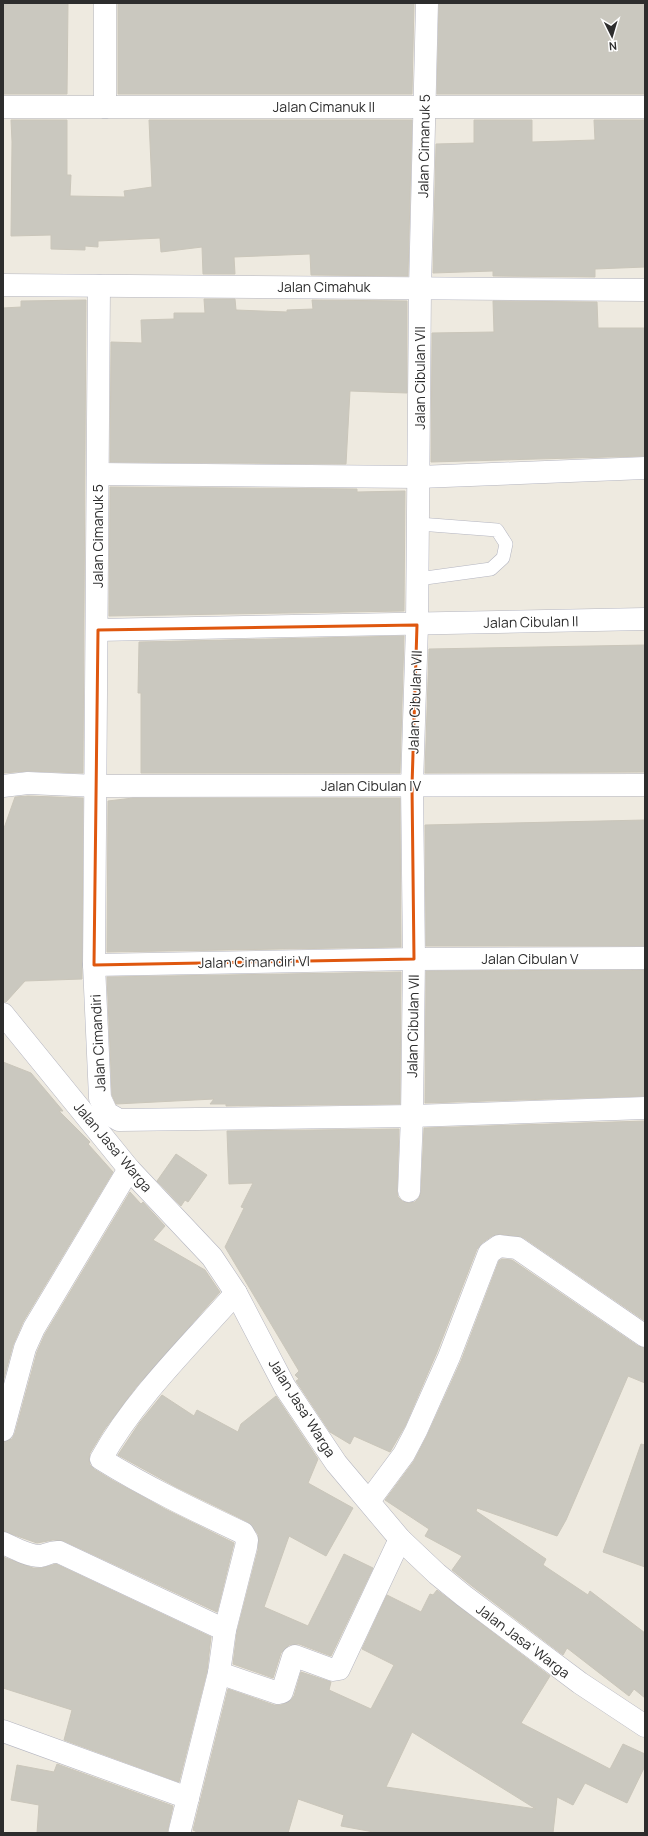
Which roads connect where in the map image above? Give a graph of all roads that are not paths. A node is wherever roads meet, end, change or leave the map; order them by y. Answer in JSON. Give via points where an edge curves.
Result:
{"nodes":[{"id":1,"x":105,"y":3,"type":"edge"},
{"id":2,"x":427,"y":3,"type":"edge"},
{"id":3,"x":3,"y":107,"type":"edge"},
{"id":4,"x":105,"y":107,"type":"junction"},
{"id":5,"x":425,"y":107,"type":"junction"},
{"id":6,"x":645,"y":107,"type":"edge"},
{"id":7,"x":3,"y":285,"type":"edge"},
{"id":8,"x":99,"y":286,"type":"junction"},
{"id":9,"x":420,"y":288,"type":"junction"},
{"id":10,"x":645,"y":290,"type":"edge"},
{"id":11,"x":645,"y":468,"type":"edge"},
{"id":12,"x":98,"y":474,"type":"junction"},
{"id":13,"x":419,"y":477,"type":"junction"},
{"id":14,"x":419,"y":524,"type":"junction"},
{"id":15,"x":418,"y":579,"type":"junction"},
{"id":16,"x":645,"y":619,"type":"edge"},
{"id":17,"x":417,"y":624,"type":"junction"},
{"id":18,"x":98,"y":630,"type":"junction"},
{"id":19,"x":645,"y":785,"type":"edge"},
{"id":20,"x":3,"y":786,"type":"edge"},
{"id":21,"x":97,"y":786,"type":"junction"},
{"id":22,"x":412,"y":786,"type":"junction"},
{"id":23,"x":645,"y":958,"type":"edge"},
{"id":24,"x":414,"y":959,"type":"junction"},
{"id":25,"x":94,"y":965,"type":"junction"},
{"id":26,"x":3,"y":1014,"type":"edge"},
{"id":27,"x":645,"y":1108,"type":"edge"},
{"id":28,"x":412,"y":1116,"type":"junction"},
{"id":29,"x":129,"y":1169,"type":"junction"},
{"id":30,"x":409,"y":1191,"type":"dead end"},
{"id":31,"x":236,"y":1293,"type":"junction"},
{"id":32,"x":645,"y":1336,"type":"edge"},
{"id":33,"x":3,"y":1430,"type":"edge"},
{"id":34,"x":369,"y":1501,"type":"junction"},
{"id":35,"x":400,"y":1539,"type":"junction"},
{"id":36,"x":3,"y":1543,"type":"edge"},
{"id":37,"x":225,"y":1630,"type":"junction"},
{"id":38,"x":219,"y":1672,"type":"junction"},
{"id":39,"x":645,"y":1726,"type":"edge"},
{"id":40,"x":3,"y":1731,"type":"edge"},
{"id":41,"x":188,"y":1798,"type":"junction"},
{"id":42,"x":180,"y":1830,"type":"dead end"}],
"edges":[{"from":1,"to":4,"type":"street"},
{"from":2,"to":5,"type":"street","name":"Jalan Cimanuk 5"},
{"from":3,"to":4,"type":"street","name":"Jalan Cimanuk II"},
{"from":4,"to":5,"type":"street","name":"Jalan Cimanuk II"},
{"from":5,"to":6,"type":"street","name":"Jalan Cimanuk II"},
{"from":5,"to":9,"type":"street","name":"Jalan Cimanuk 5"},
{"from":7,"to":8,"type":"street","name":"Jalan Cimahuk"},
{"from":8,"to":9,"type":"street","name":"Jalan Cimahuk"},
{"from":8,"to":12,"type":"street","name":"Jalan Cimanuk 5"},
{"from":9,"to":10,"type":"street","name":"Jalan Cimahuk"},
{"from":9,"to":13,"type":"street","name":"Jalan Cibulan VII"},
{"from":11,"to":13,"type":"street"},
{"from":12,"to":13,"type":"street"},
{"from":12,"to":18,"type":"street","name":"Jalan Cimanuk 5"},
{"from":13,"to":14,"type":"street","name":"Jalan Cibulan VII"},
{"from":14,"to":15,"type":"street","name":"Jalan Cibulan VII"},
{"from":14,"to":15,"type":"lane","via":[[497,530],[506,544],[503,558],[491,569]]},
{"from":15,"to":17,"type":"street","name":"Jalan Cibulan VII"},
{"from":16,"to":17,"type":"street","name":"Jalan Cibulan II"},
{"from":17,"to":18,"type":"street","name":"Jalan Cibulan II"},
{"from":17,"to":22,"type":"street","name":"Jalan Cibulan VII"},
{"from":18,"to":21,"type":"street","name":"Jalan Cimanuk 5"},
{"from":19,"to":22,"type":"street","name":"Jalan Cibulan IV"},
{"from":20,"to":21,"type":"street","name":"Jalan Cibulan IV","via":[[28,783]]},
{"from":21,"to":22,"type":"street","name":"Jalan Cibulan IV"},
{"from":21,"to":25,"type":"street","name":"Jalan Cimandiri"},
{"from":22,"to":24,"type":"street","name":"Jalan Cibulan VII"},
{"from":23,"to":24,"type":"street","name":"Jalan Cibulan V"},
{"from":24,"to":25,"type":"street","name":"Jalan Cimandiri VI"},
{"from":24,"to":28,"type":"street","name":"Jalan Cibulan VII"},
{"from":25,"to":28,"type":"street","name":"Jalan Cimandiri","via":[[100,1098],[107,1113],[119,1120]]},
{"from":26,"to":29,"type":"street","name":"Jalan Jasa' Warga"},
{"from":27,"to":28,"type":"street","name":"Jalan Cimandiri","via":[[613,1115]]},
{"from":28,"to":30,"type":"street","name":"Jalan Cibulan VII"},
{"from":29,"to":31,"type":"street","name":"Jalan Jasa' Warga","via":[[212,1257]]},
{"from":29,"to":33,"type":"street","via":[[34,1328],[25,1348]]},
{"from":31,"to":34,"type":"street","name":"Jalan Jasa' Warga","via":[[286,1387],[336,1463]]},
{"from":31,"to":37,"type":"street","via":[[151,1389],[113,1438],[101,1458],[190,1509],[243,1533],[247,1540]]},
{"from":32,"to":34,"type":"street","via":[[517,1248],[499,1246],[489,1253],[450,1357],[413,1437],[404,1454]]},
{"from":34,"to":35,"type":"street","name":"Jalan Jasa' Warga"},
{"from":35,"to":38,"type":"street","via":[[338,1669],[334,1670],[295,1656],[282,1692],[278,1693]]},
{"from":35,"to":39,"type":"street","name":"Jalan Jasa' Warga","via":[[464,1596],[580,1683]]},
{"from":36,"to":37,"type":"street","via":[[38,1556],[59,1552]]},
{"from":37,"to":38,"type":"street"},
{"from":38,"to":41,"type":"street"},
{"from":40,"to":41,"type":"street"},
{"from":41,"to":42,"type":"street"}]}
